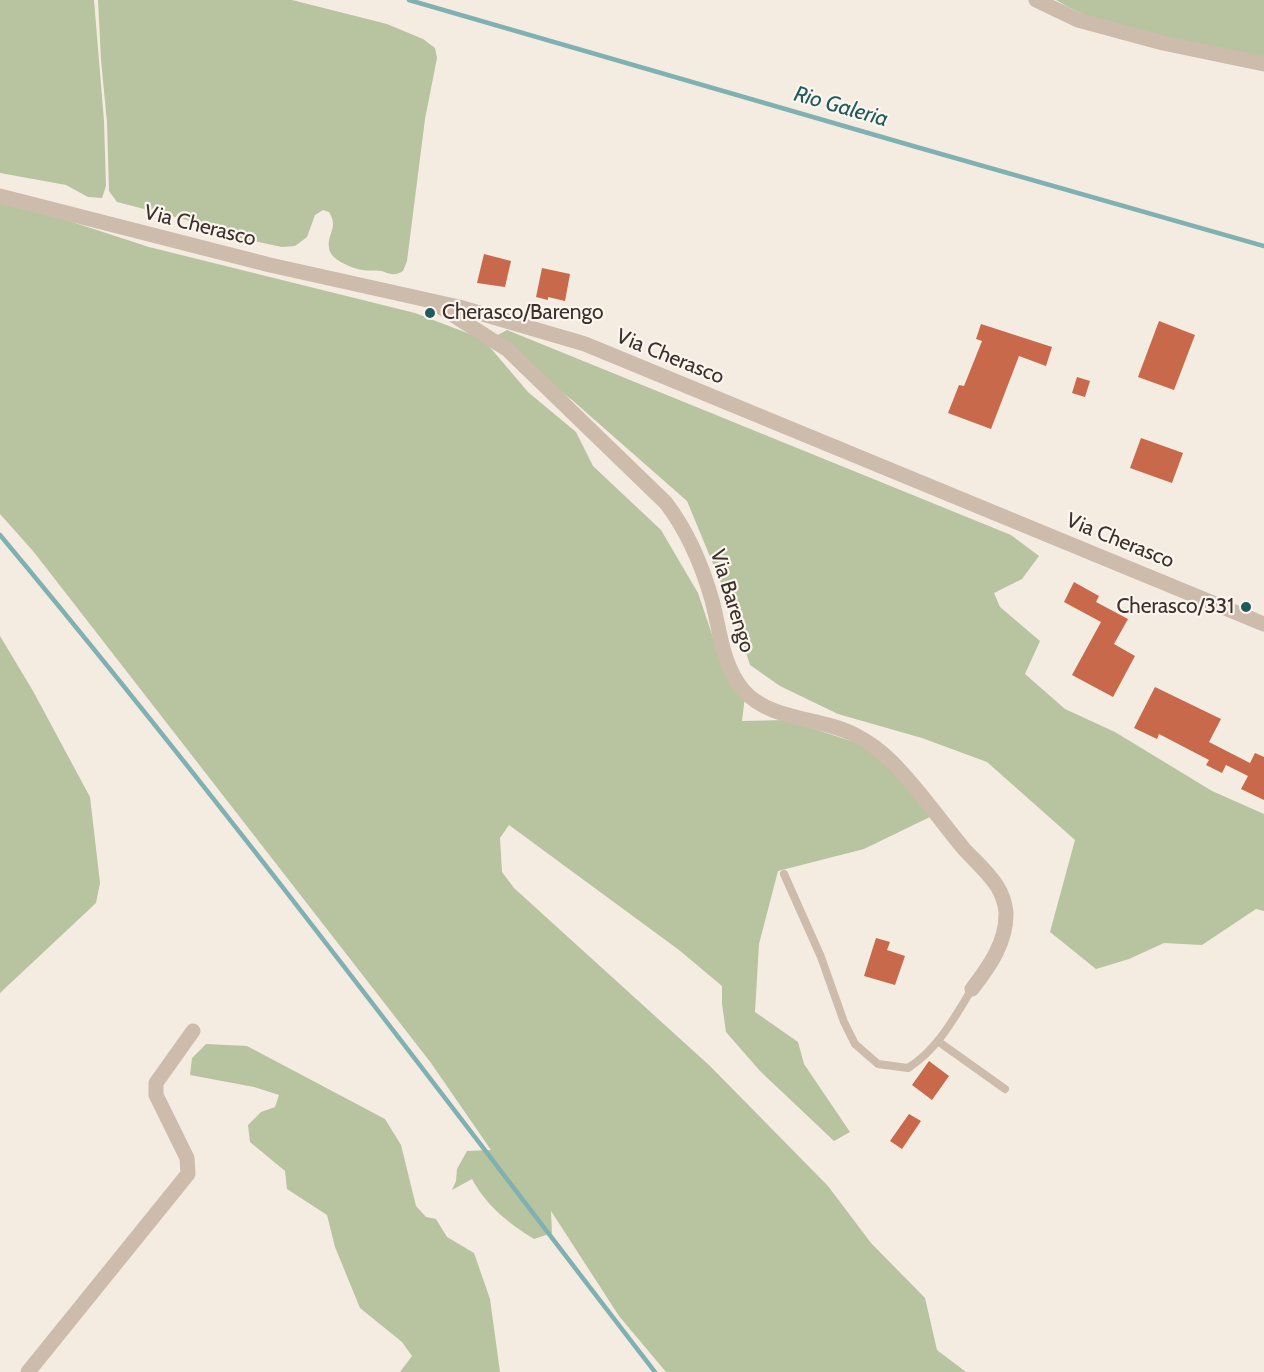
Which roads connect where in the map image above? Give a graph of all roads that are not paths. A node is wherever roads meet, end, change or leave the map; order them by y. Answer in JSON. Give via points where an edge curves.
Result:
{"nodes":[{"id":1,"x":1036,"y":0,"type":"edge"},
{"id":2,"x":1264,"y":64,"type":"edge"},
{"id":3,"x":0,"y":196,"type":"edge"},
{"id":4,"x":431,"y":301,"type":"junction"},
{"id":5,"x":1264,"y":624,"type":"edge"},
{"id":6,"x":784,"y":874,"type":"dead end"},
{"id":7,"x":972,"y":989,"type":"joint"},
{"id":8,"x":193,"y":1031,"type":"dead end"},
{"id":9,"x":939,"y":1042,"type":"junction"},
{"id":10,"x":1005,"y":1089,"type":"dead end"},
{"id":11,"x":28,"y":1372,"type":"edge"}],
"edges":[{"from":1,"to":2,"type":"street","via":[[1089,22],[1163,43]]},
{"from":3,"to":4,"type":"street","name":"Via Cherasco","via":[[270,265]]},
{"from":4,"to":5,"type":"street","name":"Via Cherasco","via":[[585,344]]},
{"from":4,"to":7,"type":"street","name":"Via Barengo","via":[[508,351],[666,503],[681,522],[698,557],[723,650],[742,689],[766,706],[852,733],[878,750],[902,772],[991,878],[1004,899],[1005,925],[993,958]]},
{"from":6,"to":9,"type":"lane","via":[[855,1044],[878,1064],[908,1068]]},
{"from":7,"to":9,"type":"lane"},
{"from":8,"to":11,"type":"street","via":[[156,1083],[156,1095],[187,1158],[188,1174]]},
{"from":9,"to":10,"type":"lane"}]}
